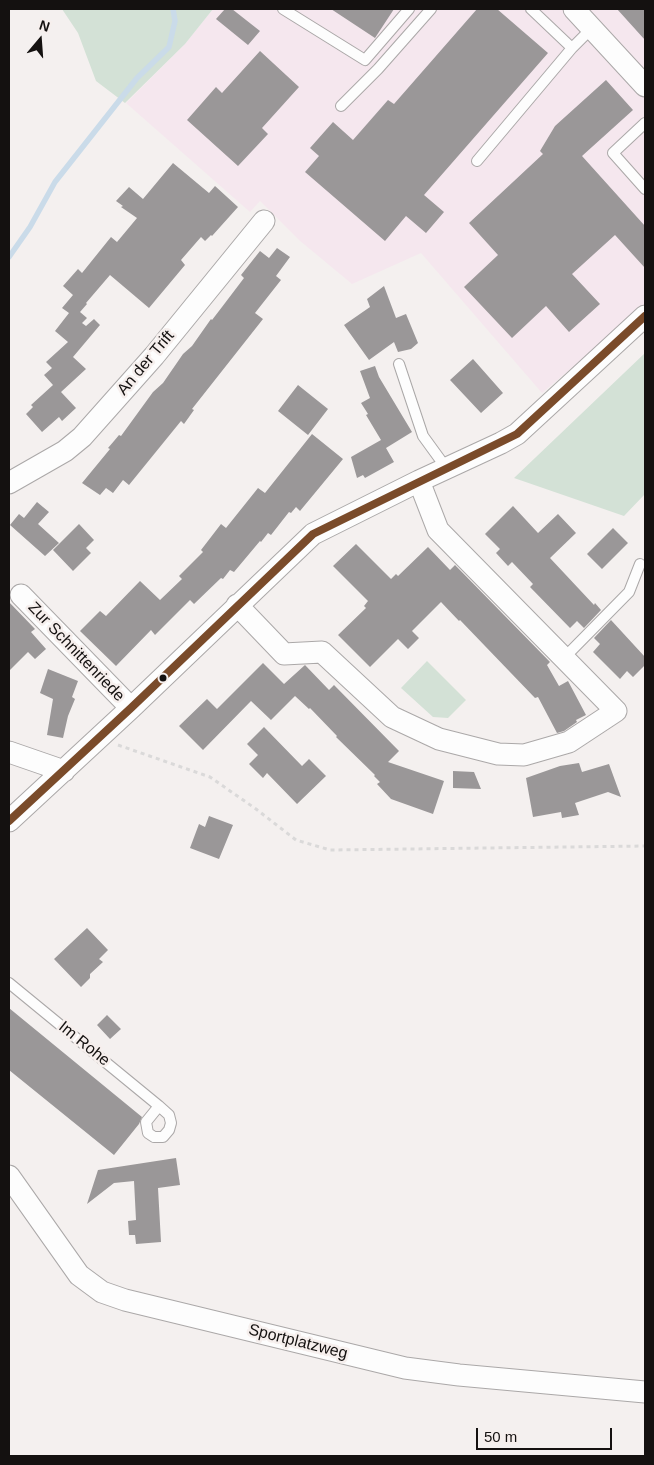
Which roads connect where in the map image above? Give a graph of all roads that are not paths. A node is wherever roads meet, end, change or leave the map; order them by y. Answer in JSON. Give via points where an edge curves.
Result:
{"nodes":[{"id":1,"x":283,"y":9,"type":"edge"},
{"id":2,"x":409,"y":9,"type":"edge"},
{"id":3,"x":431,"y":9,"type":"edge"},
{"id":4,"x":531,"y":9,"type":"edge"},
{"id":5,"x":583,"y":15,"type":"edge"},
{"id":6,"x":572,"y":48,"type":"junction"},
{"id":7,"x":645,"y":86,"type":"edge"},
{"id":8,"x":341,"y":106,"type":"dead end"},
{"id":9,"x":645,"y":123,"type":"edge"},
{"id":10,"x":477,"y":161,"type":"dead end"},
{"id":11,"x":645,"y":189,"type":"edge"},
{"id":12,"x":264,"y":221,"type":"dead end"},
{"id":13,"x":645,"y":316,"type":"edge"},
{"id":14,"x":400,"y":364,"type":"dead end"},
{"id":15,"x":447,"y":469,"type":"junction"},
{"id":16,"x":419,"y":481,"type":"junction"},
{"id":17,"x":9,"y":483,"type":"edge"},
{"id":18,"x":640,"y":564,"type":"dead end"},
{"id":19,"x":20,"y":595,"type":"dead end"},
{"id":20,"x":237,"y":605,"type":"junction"},
{"id":21,"x":564,"y":658,"type":"junction"},
{"id":22,"x":131,"y":708,"type":"junction"},
{"id":23,"x":9,"y":752,"type":"edge"},
{"id":24,"x":64,"y":771,"type":"junction"},
{"id":25,"x":9,"y":821,"type":"edge"},
{"id":26,"x":9,"y":983,"type":"edge"},
{"id":27,"x":159,"y":1106,"type":"dead end"},
{"id":28,"x":9,"y":1176,"type":"edge"},
{"id":29,"x":645,"y":1392,"type":"edge"}],
"edges":[{"from":1,"to":2,"type":"lane","via":[[365,60]]},
{"from":3,"to":8,"type":"lane"},
{"from":4,"to":6,"type":"lane"},
{"from":5,"to":6,"type":"lane"},
{"from":5,"to":7,"type":"street"},
{"from":6,"to":10,"type":"lane"},
{"from":9,"to":11,"type":"lane","via":[[614,153]]},
{"from":12,"to":17,"type":"street","name":"An der Trift","via":[[154,356],[82,437],[65,452]]},
{"from":13,"to":15,"type":"street","via":[[517,434]]},
{"from":14,"to":15,"type":"lane","via":[[423,436]]},
{"from":15,"to":16,"type":"street"},
{"from":16,"to":20,"type":"street","via":[[313,534]]},
{"from":16,"to":21,"type":"street","via":[[438,530]]},
{"from":18,"to":21,"type":"lane","via":[[629,592]]},
{"from":19,"to":22,"type":"street","name":"Zur Schnittenriede"},
{"from":20,"to":21,"type":"street","via":[[284,654],[322,652],[392,717],[439,739],[498,754],[524,755],[568,742],[616,711]]},
{"from":20,"to":22,"type":"street"},
{"from":22,"to":24,"type":"street"},
{"from":23,"to":24,"type":"street"},
{"from":24,"to":25,"type":"street"},
{"from":26,"to":27,"type":"lane","name":"Im Rohe"},
{"from":28,"to":29,"type":"street","name":"Sportplatzweg","via":[[79,1275],[102,1292],[125,1300],[405,1368]]}]}
